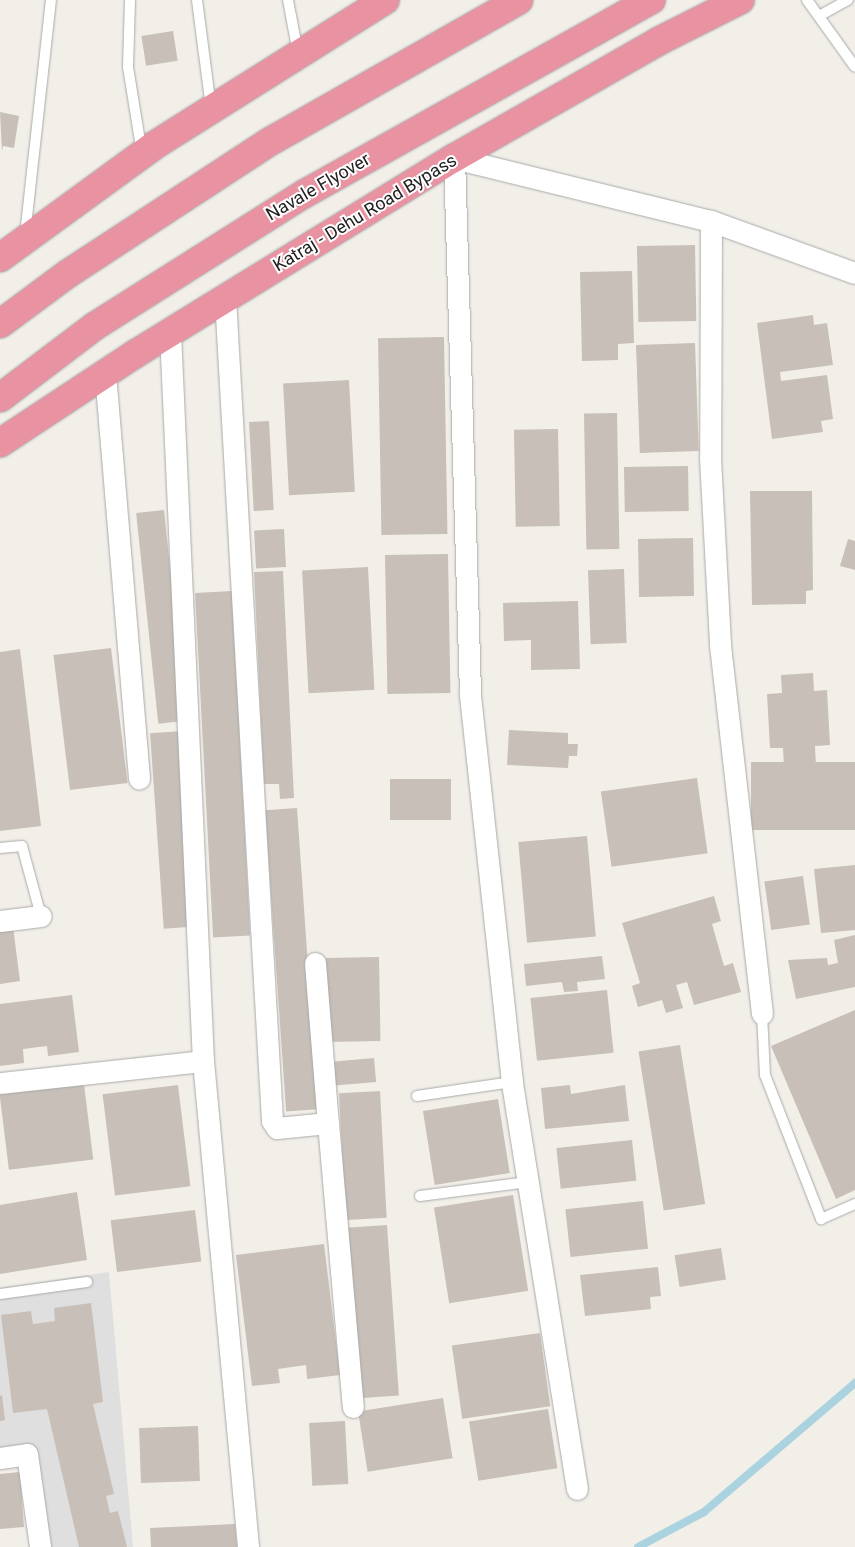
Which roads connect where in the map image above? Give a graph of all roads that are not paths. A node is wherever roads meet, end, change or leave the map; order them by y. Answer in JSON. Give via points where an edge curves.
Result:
{"nodes":[{"id":1,"x":51,"y":0,"type":"edge"},
{"id":2,"x":130,"y":0,"type":"edge"},
{"id":3,"x":197,"y":0,"type":"edge"},
{"id":4,"x":288,"y":0,"type":"edge"},
{"id":5,"x":519,"y":0,"type":"edge"},
{"id":6,"x":651,"y":0,"type":"edge"},
{"id":7,"x":740,"y":0,"type":"edge"},
{"id":8,"x":807,"y":0,"type":"edge"},
{"id":9,"x":848,"y":0,"type":"edge"},
{"id":10,"x":384,"y":1,"type":"edge"},
{"id":11,"x":819,"y":16,"type":"junction"},
{"id":12,"x":298,"y":54,"type":"junction"},
{"id":13,"x":855,"y":67,"type":"edge"},
{"id":14,"x":211,"y":109,"type":"junction"},
{"id":15,"x":142,"y":154,"type":"junction"},
{"id":16,"x":454,"y":158,"type":"junction"},
{"id":17,"x":711,"y":221,"type":"junction"},
{"id":18,"x":25,"y":240,"type":"junction"},
{"id":19,"x":0,"y":258,"type":"edge"},
{"id":20,"x":855,"y":273,"type":"edge"},
{"id":21,"x":225,"y":298,"type":"junction"},
{"id":22,"x":0,"y":324,"type":"edge"},
{"id":23,"x":170,"y":332,"type":"junction"},
{"id":24,"x":105,"y":373,"type":"junction"},
{"id":25,"x":0,"y":398,"type":"edge"},
{"id":26,"x":0,"y":443,"type":"edge"},
{"id":27,"x":139,"y":779,"type":"dead end"},
{"id":28,"x":0,"y":848,"type":"edge"},
{"id":29,"x":40,"y":916,"type":"joint"},
{"id":30,"x":0,"y":922,"type":"edge"},
{"id":31,"x":315,"y":962,"type":"dead end"},
{"id":32,"x":762,"y":1014,"type":"joint"},
{"id":33,"x":204,"y":1061,"type":"junction"},
{"id":34,"x":0,"y":1082,"type":"edge"},
{"id":35,"x":512,"y":1082,"type":"junction"},
{"id":36,"x":417,"y":1096,"type":"dead end"},
{"id":37,"x":328,"y":1124,"type":"junction"},
{"id":38,"x":528,"y":1182,"type":"junction"},
{"id":39,"x":420,"y":1196,"type":"dead end"},
{"id":40,"x":855,"y":1204,"type":"edge"},
{"id":41,"x":87,"y":1282,"type":"dead end"},
{"id":42,"x":0,"y":1294,"type":"edge"},
{"id":43,"x":353,"y":1407,"type":"dead end"},
{"id":44,"x":0,"y":1458,"type":"edge"},
{"id":45,"x":577,"y":1489,"type":"dead end"},
{"id":46,"x":40,"y":1547,"type":"edge"},
{"id":47,"x":248,"y":1547,"type":"edge"}],
"edges":[{"from":1,"to":18,"type":"lane"},
{"from":2,"to":15,"type":"lane","via":[[128,67]]},
{"from":3,"to":14,"type":"lane"},
{"from":4,"to":12,"type":"lane"},
{"from":5,"to":22,"type":"highway","via":[[271,142],[69,273]]},
{"from":6,"to":25,"type":"highway","name":"Navale Flyover","via":[[304,194],[95,326]]},
{"from":7,"to":16,"type":"highway","name":"Katraj - Dehu Road Bypass","via":[[659,41]]},
{"from":8,"to":11,"type":"lane"},
{"from":9,"to":11,"type":"lane"},
{"from":10,"to":12,"type":"highway"},
{"from":11,"to":13,"type":"lane"},
{"from":12,"to":14,"type":"highway"},
{"from":14,"to":15,"type":"highway"},
{"from":15,"to":18,"type":"highway"},
{"from":16,"to":17,"type":"street"},
{"from":16,"to":21,"type":"highway","name":"Katraj - Dehu Road Bypass"},
{"from":16,"to":35,"type":"street","via":[[470,694]]},
{"from":17,"to":20,"type":"street"},
{"from":17,"to":32,"type":"street","via":[[710,458],[720,645]]},
{"from":18,"to":19,"type":"highway"},
{"from":21,"to":23,"type":"highway","name":"Katraj - Dehu Road Bypass"},
{"from":21,"to":37,"type":"street","via":[[272,1121],[277,1128]]},
{"from":23,"to":24,"type":"highway","name":"Katraj - Dehu Road Bypass"},
{"from":23,"to":33,"type":"street"},
{"from":24,"to":26,"type":"highway","name":"Katraj - Dehu Road Bypass"},
{"from":24,"to":27,"type":"street"},
{"from":28,"to":29,"type":"lane","via":[[22,846]]},
{"from":29,"to":30,"type":"street"},
{"from":31,"to":37,"type":"street"},
{"from":32,"to":40,"type":"lane","via":[[765,1075],[821,1219]]},
{"from":33,"to":34,"type":"street"},
{"from":33,"to":47,"type":"street"},
{"from":35,"to":36,"type":"lane"},
{"from":35,"to":38,"type":"street"},
{"from":37,"to":43,"type":"street"},
{"from":38,"to":39,"type":"lane"},
{"from":38,"to":45,"type":"street"},
{"from":41,"to":42,"type":"lane"},
{"from":44,"to":46,"type":"street","via":[[27,1454]]}]}
